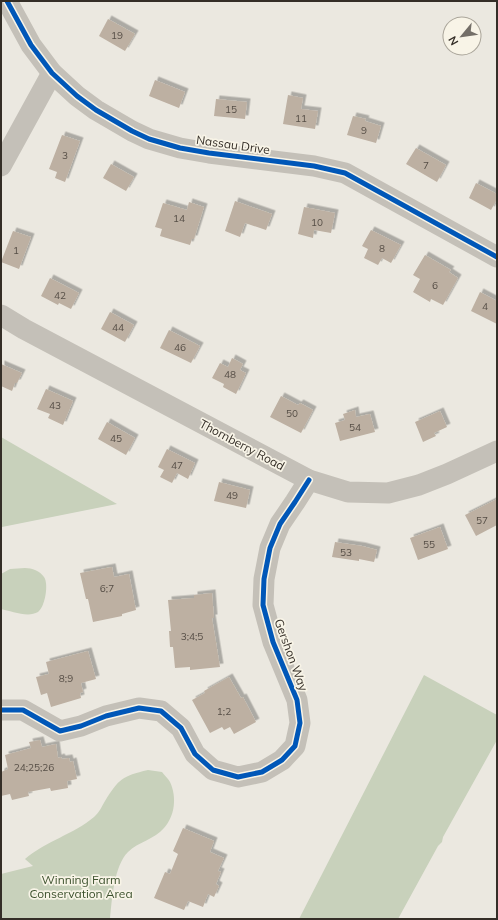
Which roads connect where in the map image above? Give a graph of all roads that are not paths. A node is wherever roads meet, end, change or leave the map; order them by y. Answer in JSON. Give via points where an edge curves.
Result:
{"nodes":[{"id":1,"x":7,"y":1,"type":"edge"},
{"id":2,"x":52,"y":72,"type":"junction"},
{"id":3,"x":1,"y":166,"type":"edge"},
{"id":4,"x":497,"y":256,"type":"edge"},
{"id":5,"x":1,"y":315,"type":"edge"},
{"id":6,"x":497,"y":451,"type":"edge"},
{"id":7,"x":309,"y":480,"type":"junction"},
{"id":8,"x":1,"y":710,"type":"edge"}],
"edges":[{"from":1,"to":2,"type":"street","name":"Nassau Drive","via":[[31,45]]},
{"from":2,"to":3,"type":"street"},
{"from":2,"to":4,"type":"street","name":"Nassau Drive","via":[[96,110],[149,139],[180,148],[314,166],[345,173]]},
{"from":5,"to":7,"type":"street","name":"Thornberry Road"},
{"from":6,"to":7,"type":"street","name":"Thornberry Road","via":[[447,474],[388,493],[348,492]]},
{"from":7,"to":8,"type":"street","name":"Gershon Way","via":[[280,524],[270,548],[264,580],[263,605],[273,642],[297,700],[300,723],[295,746],[282,760],[262,772],[238,777],[213,770],[196,754],[181,728],[161,711],[139,708],[60,731],[23,710]]}]}
